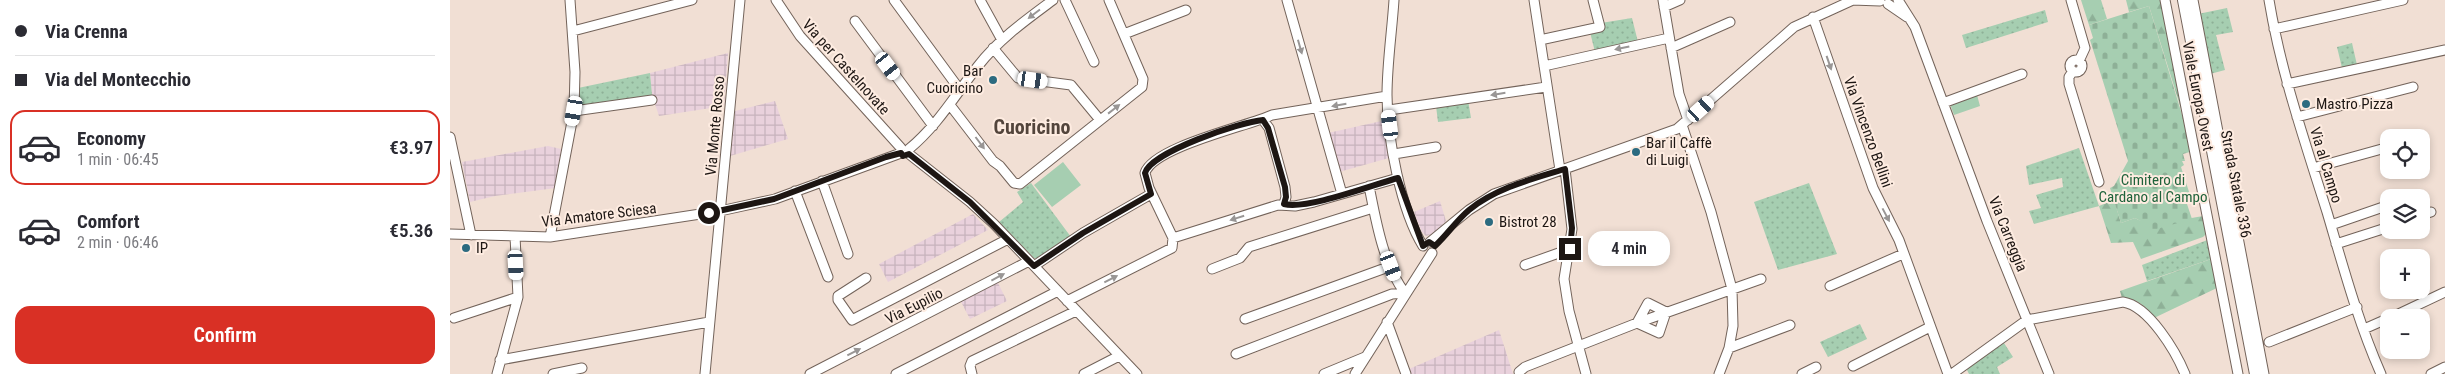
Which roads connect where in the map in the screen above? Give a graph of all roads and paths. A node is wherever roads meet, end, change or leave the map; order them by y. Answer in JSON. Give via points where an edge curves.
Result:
{"nodes":[{"id":1,"x":570,"y":0,"type":"edge"},
{"id":2,"x":692,"y":0,"type":"edge"},
{"id":3,"x":740,"y":0,"type":"edge"},
{"id":4,"x":776,"y":0,"type":"edge"},
{"id":5,"x":894,"y":0,"type":"edge"},
{"id":6,"x":980,"y":0,"type":"edge"},
{"id":7,"x":1053,"y":0,"type":"edge"},
{"id":8,"x":1065,"y":0,"type":"edge"},
{"id":9,"x":1109,"y":0,"type":"edge"},
{"id":10,"x":1287,"y":0,"type":"edge"},
{"id":11,"x":1394,"y":0,"type":"edge"},
{"id":12,"x":1534,"y":0,"type":"edge"},
{"id":13,"x":1593,"y":0,"type":"edge"},
{"id":14,"x":1680,"y":0,"type":"edge"},
{"id":15,"x":1852,"y":0,"type":"edge"},
{"id":16,"x":2071,"y":0,"type":"edge"},
{"id":17,"x":2165,"y":0,"type":"edge"},
{"id":18,"x":2176,"y":0,"type":"edge"},
{"id":19,"x":2184,"y":0,"type":"edge"},
{"id":20,"x":2193,"y":0,"type":"edge"},
{"id":21,"x":2269,"y":0,"type":"edge"},
{"id":22,"x":2403,"y":0,"type":"edge"},
{"id":23,"x":1888,"y":1,"type":"edge"},
{"id":24,"x":1663,"y":4,"type":"edge"},
{"id":25,"x":1186,"y":10,"type":"dead end"},
{"id":26,"x":1813,"y":17,"type":"junction"},
{"id":27,"x":855,"y":21,"type":"dead end"},
{"id":28,"x":1730,"y":22,"type":"dead end"},
{"id":29,"x":2274,"y":29,"type":"junction"},
{"id":30,"x":573,"y":32,"type":"junction"},
{"id":31,"x":1124,"y":34,"type":"junction"},
{"id":32,"x":1669,"y":38,"type":"junction"},
{"id":33,"x":1002,"y":40,"type":"junction"},
{"id":34,"x":1540,"y":40,"type":"junction"},
{"id":35,"x":993,"y":48,"type":"junction"},
{"id":36,"x":1671,"y":48,"type":"junction"},
{"id":37,"x":2445,"y":50,"type":"edge"},
{"id":38,"x":1094,"y":62,"type":"dead end"},
{"id":39,"x":1544,"y":66,"type":"junction"},
{"id":40,"x":2022,"y":74,"type":"dead end"},
{"id":41,"x":2288,"y":84,"type":"junction"},
{"id":42,"x":1546,"y":87,"type":"junction"},
{"id":43,"x":2413,"y":87,"type":"dead end"},
{"id":44,"x":960,"y":90,"type":"junction"},
{"id":45,"x":1387,"y":96,"type":"junction"},
{"id":46,"x":652,"y":100,"type":"dead end"},
{"id":47,"x":1943,"y":103,"type":"junction"},
{"id":48,"x":950,"y":104,"type":"junction"},
{"id":49,"x":1318,"y":108,"type":"junction"},
{"id":50,"x":1389,"y":110,"type":"junction"},
{"id":51,"x":574,"y":111,"type":"junction"},
{"id":52,"x":2297,"y":117,"type":"junction"},
{"id":53,"x":1100,"y":120,"type":"junction"},
{"id":54,"x":1263,"y":120,"type":"junction"},
{"id":55,"x":1685,"y":123,"type":"junction"},
{"id":56,"x":933,"y":126,"type":"junction"},
{"id":57,"x":450,"y":137,"type":"edge"},
{"id":58,"x":1436,"y":147,"type":"dead end"},
{"id":59,"x":2380,"y":149,"type":"edge"},
{"id":60,"x":905,"y":151,"type":"junction"},
{"id":61,"x":1394,"y":154,"type":"junction"},
{"id":62,"x":2313,"y":168,"type":"junction"},
{"id":63,"x":1562,"y":170,"type":"junction"},
{"id":64,"x":1398,"y":178,"type":"junction"},
{"id":65,"x":822,"y":181,"type":"junction"},
{"id":66,"x":2098,"y":182,"type":"dead end"},
{"id":67,"x":1369,"y":186,"type":"junction"},
{"id":68,"x":795,"y":192,"type":"junction"},
{"id":69,"x":1151,"y":194,"type":"junction"},
{"id":70,"x":1342,"y":194,"type":"junction"},
{"id":71,"x":1284,"y":204,"type":"junction"},
{"id":72,"x":1373,"y":208,"type":"junction"},
{"id":73,"x":2380,"y":208,"type":"edge"},
{"id":74,"x":720,"y":211,"type":"junction"},
{"id":75,"x":2330,"y":225,"type":"junction"},
{"id":76,"x":2380,"y":229,"type":"edge"},
{"id":77,"x":450,"y":234,"type":"edge"},
{"id":78,"x":472,"y":235,"type":"junction"},
{"id":79,"x":515,"y":236,"type":"junction"},
{"id":80,"x":550,"y":237,"type":"junction"},
{"id":81,"x":1173,"y":238,"type":"junction"},
{"id":82,"x":1008,"y":239,"type":"junction"},
{"id":83,"x":2336,"y":244,"type":"junction"},
{"id":84,"x":1429,"y":247,"type":"junction"},
{"id":85,"x":1570,"y":249,"type":"junction"},
{"id":86,"x":848,"y":254,"type":"dead end"},
{"id":87,"x":1904,"y":254,"type":"junction"},
{"id":88,"x":1031,"y":263,"type":"junction"},
{"id":89,"x":1525,"y":265,"type":"dead end"},
{"id":90,"x":1391,"y":266,"type":"junction"},
{"id":91,"x":1212,"y":269,"type":"dead end"},
{"id":92,"x":828,"y":277,"type":"dead end"},
{"id":93,"x":866,"y":278,"type":"dead end"},
{"id":94,"x":1760,"y":279,"type":"dead end"},
{"id":95,"x":1830,"y":286,"type":"dead end"},
{"id":96,"x":1732,"y":289,"type":"junction"},
{"id":97,"x":1058,"y":291,"type":"junction"},
{"id":98,"x":2445,"y":292,"type":"edge"},
{"id":99,"x":1405,"y":293,"type":"junction"},
{"id":100,"x":518,"y":298,"type":"junction"},
{"id":101,"x":1067,"y":301,"type":"junction"},
{"id":102,"x":2357,"y":307,"type":"junction"},
{"id":103,"x":2408,"y":309,"type":"edge"},
{"id":104,"x":1076,"y":311,"type":"junction"},
{"id":105,"x":1666,"y":312,"type":"junction"},
{"id":106,"x":454,"y":318,"type":"dead end"},
{"id":107,"x":1245,"y":320,"type":"dead end"},
{"id":108,"x":2028,"y":320,"type":"junction"},
{"id":109,"x":709,"y":322,"type":"junction"},
{"id":110,"x":1387,"y":322,"type":"junction"},
{"id":111,"x":2380,"y":322,"type":"edge"},
{"id":112,"x":1637,"y":323,"type":"junction"},
{"id":113,"x":1790,"y":325,"type":"dead end"},
{"id":114,"x":1930,"y":326,"type":"junction"},
{"id":115,"x":2364,"y":329,"type":"junction"},
{"id":116,"x":2268,"y":342,"type":"dead end"},
{"id":117,"x":1578,"y":347,"type":"junction"},
{"id":118,"x":1728,"y":348,"type":"junction"},
{"id":119,"x":1236,"y":354,"type":"dead end"},
{"id":120,"x":1119,"y":356,"type":"junction"},
{"id":121,"x":1366,"y":356,"type":"junction"},
{"id":122,"x":500,"y":360,"type":"junction"},
{"id":123,"x":1853,"y":366,"type":"dead end"},
{"id":124,"x":1816,"y":367,"type":"dead end"},
{"id":125,"x":2445,"y":367,"type":"edge"},
{"id":126,"x":582,"y":368,"type":"dead end"},
{"id":127,"x":1519,"y":372,"type":"dead end"},
{"id":128,"x":497,"y":374,"type":"edge"},
{"id":129,"x":553,"y":374,"type":"edge"},
{"id":130,"x":705,"y":374,"type":"edge"},
{"id":131,"x":810,"y":374,"type":"edge"},
{"id":132,"x":896,"y":374,"type":"edge"},
{"id":133,"x":972,"y":374,"type":"edge"},
{"id":134,"x":1084,"y":374,"type":"edge"},
{"id":135,"x":1136,"y":374,"type":"edge"},
{"id":136,"x":1324,"y":374,"type":"edge"},
{"id":137,"x":1355,"y":374,"type":"edge"},
{"id":138,"x":1406,"y":374,"type":"edge"},
{"id":139,"x":1586,"y":374,"type":"edge"},
{"id":140,"x":1719,"y":374,"type":"edge"},
{"id":141,"x":1802,"y":374,"type":"edge"},
{"id":142,"x":1950,"y":374,"type":"edge"},
{"id":143,"x":2049,"y":374,"type":"edge"},
{"id":144,"x":2185,"y":374,"type":"edge"},
{"id":145,"x":2238,"y":374,"type":"edge"},
{"id":146,"x":2248,"y":374,"type":"edge"},
{"id":147,"x":2256,"y":374,"type":"edge"},
{"id":148,"x":2264,"y":374,"type":"edge"},
{"id":149,"x":2381,"y":374,"type":"edge"},
{"id":150,"x":2431,"y":374,"type":"edge"}],
"edges":[{"from":1,"to":30,"type":"street"},
{"from":2,"to":30,"type":"street"},
{"from":3,"to":74,"type":"street","name":"Via Monte Rosso"},
{"from":4,"to":60,"type":"street","name":"Via per Castelnovate","via":[[807,45]]},
{"from":5,"to":44,"type":"street"},
{"from":6,"to":33,"type":"street"},
{"from":7,"to":33,"type":"street","one_way":true},
{"from":8,"to":38,"type":"street"},
{"from":9,"to":31,"type":"street"},
{"from":10,"to":49,"type":"street","one_way":true},
{"from":11,"to":45,"type":"street"},
{"from":12,"to":34,"type":"street"},
{"from":13,"to":34,"type":"street","via":[[1600,27]]},
{"from":14,"to":24,"type":"street"},
{"from":15,"to":23,"type":"street"},
{"from":15,"to":26,"type":"street"},
{"from":16,"to":66,"type":"street","via":[[2085,48],[2079,61],[2071,63],[2073,71],[2069,84]]},
{"from":17,"to":145,"type":"street","name":"Viale Europa Ovest"},
{"from":18,"to":146,"type":"highway","name":"Strada Statale 336"},
{"from":19,"to":147,"type":"highway","name":"Strada Statale 336"},
{"from":20,"to":148,"type":"street","name":"Viale Europa Ovest"},
{"from":21,"to":29,"type":"street","name":"Via al Campo"},
{"from":22,"to":29,"type":"street"},
{"from":23,"to":47,"type":"street","name":"Via Carreggia","via":[[1911,20]]},
{"from":24,"to":32,"type":"street"},
{"from":25,"to":31,"type":"street"},
{"from":26,"to":55,"type":"street","via":[[1794,27]]},
{"from":26,"to":87,"type":"street","name":"Via Vincenzo Bellini","one_way":true,"via":[[1873,188]]},
{"from":27,"to":56,"type":"street"},
{"from":28,"to":36,"type":"street"},
{"from":29,"to":41,"type":"street","name":"Via al Campo"},
{"from":30,"to":51,"type":"street"},
{"from":53,"to":31,"type":"street","one_way":true,"via":[[1144,84]]},
{"from":32,"to":36,"type":"street"},
{"from":32,"to":39,"type":"street","one_way":true},
{"from":33,"to":35,"type":"street"},
{"from":34,"to":39,"type":"street"},
{"from":35,"to":44,"type":"street"},
{"from":35,"to":53,"type":"street","via":[[1018,78],[1071,85]]},
{"from":36,"to":55,"type":"street"},
{"from":37,"to":41,"type":"street"},
{"from":39,"to":42,"type":"street"},
{"from":40,"to":47,"type":"street"},
{"from":41,"to":52,"type":"street","name":"Via al Campo"},
{"from":42,"to":50,"type":"street","one_way":true},
{"from":42,"to":63,"type":"street"},
{"from":43,"to":52,"type":"street"},
{"from":44,"to":48,"type":"street"},
{"from":45,"to":49,"type":"street","one_way":true},
{"from":45,"to":50,"type":"street"},
{"from":46,"to":51,"type":"street"},
{"from":47,"to":108,"type":"street","name":"Via Carreggia"},
{"from":48,"to":53,"type":"street","one_way":true,"via":[[993,162],[1016,185]]},
{"from":48,"to":56,"type":"street"},
{"from":49,"to":54,"type":"street","via":[[1272,115]]},
{"from":49,"to":70,"type":"street"},
{"from":50,"to":61,"type":"street"},
{"from":51,"to":80,"type":"street"},
{"from":52,"to":62,"type":"street","name":"Via al Campo"},
{"from":54,"to":69,"type":"street","via":[[1205,136],[1151,162],[1145,173]]},
{"from":54,"to":71,"type":"street","via":[[1285,187]]},
{"from":55,"to":63,"type":"street","via":[[1658,138]]},
{"from":55,"to":96,"type":"street"},
{"from":56,"to":60,"type":"street"},
{"from":57,"to":78,"type":"street"},
{"from":58,"to":61,"type":"street"},
{"from":59,"to":62,"type":"street"},
{"from":60,"to":65,"type":"street","name":"Via Amatore Sciesa"},
{"from":60,"to":82,"type":"street","name":"Via per Castelnovate","via":[[970,202]]},
{"from":61,"to":64,"type":"street"},
{"from":62,"to":75,"type":"street","name":"Via al Campo"},
{"from":63,"to":84,"type":"street","via":[[1494,194],[1477,204]]},
{"from":63,"to":85,"type":"street","via":[[1572,228]]},
{"from":64,"to":67,"type":"street"},
{"from":64,"to":84,"type":"street","via":[[1416,230]]},
{"from":65,"to":68,"type":"street","name":"Via Amatore Sciesa"},
{"from":65,"to":86,"type":"street"},
{"from":67,"to":70,"type":"street"},
{"from":67,"to":72,"type":"street"},
{"from":68,"to":74,"type":"street","name":"Via Amatore Sciesa"},
{"from":68,"to":92,"type":"street"},
{"from":69,"to":81,"type":"street"},
{"from":69,"to":88,"type":"street","name":"Via Eupilio"},
{"from":70,"to":71,"type":"street","via":[[1295,206]]},
{"from":71,"to":81,"type":"street","one_way":true},
{"from":72,"to":90,"type":"street"},
{"from":72,"to":91,"type":"street","via":[[1249,247],[1240,258]]},
{"from":73,"to":75,"type":"street"},
{"from":74,"to":80,"type":"street","name":"Via Amatore Sciesa"},
{"from":74,"to":109,"type":"street","name":"Via Monte Rosso"},
{"from":75,"to":83,"type":"street","name":"Via al Campo"},
{"from":76,"to":83,"type":"street"},
{"from":77,"to":78,"type":"street","name":"Via Amatore Sciesa"},
{"from":78,"to":79,"type":"street","name":"Via Amatore Sciesa"},
{"from":79,"to":80,"type":"street","name":"Via Amatore Sciesa"},
{"from":79,"to":100,"type":"street"},
{"from":101,"to":81,"type":"street","one_way":true,"via":[[1172,248]]},
{"from":82,"to":88,"type":"street","name":"Via per Castelnovate"},
{"from":82,"to":93,"type":"street","via":[[852,320],[838,296]]},
{"from":83,"to":102,"type":"street","name":"Via al Campo"},
{"from":84,"to":99,"type":"street"},
{"from":85,"to":89,"type":"street"},
{"from":85,"to":117,"type":"street","via":[[1564,279]]},
{"from":87,"to":95,"type":"street"},
{"from":87,"to":114,"type":"street","name":"Via Vincenzo Bellini"},
{"from":88,"to":97,"type":"street","name":"Via per Castelnovate"},
{"from":131,"to":88,"type":"street","name":"Via Eupilio","one_way":true},
{"from":90,"to":99,"type":"street"},
{"from":90,"to":107,"type":"street"},
{"from":94,"to":96,"type":"street"},
{"from":96,"to":105,"type":"street"},
{"from":96,"to":118,"type":"street","via":[[1733,326]]},
{"from":97,"to":101,"type":"street","name":"Via per Castelnovate"},
{"from":97,"to":132,"type":"street"},
{"from":98,"to":103,"type":"street"},
{"from":99,"to":110,"type":"street"},
{"from":99,"to":119,"type":"street","via":[[1392,294]]},
{"from":100,"to":106,"type":"street"},
{"from":100,"to":122,"type":"street"},
{"from":101,"to":104,"type":"street","name":"Via per Castelnovate"},
{"from":102,"to":115,"type":"street","name":"Via al Campo"},
{"from":102,"to":116,"type":"street"},
{"from":104,"to":120,"type":"street","name":"Via per Castelnovate"},
{"from":104,"to":133,"type":"street","via":[[972,362]]},
{"from":105,"to":112,"type":"street"},
{"from":105,"to":112,"type":"street","via":[[1648,303]]},
{"from":105,"to":112,"type":"street","via":[[1659,333]]},
{"from":108,"to":142,"type":"street"},
{"from":108,"to":143,"type":"street","name":"Via Carreggia"},
{"from":108,"to":144,"type":"street","via":[[2128,303],[2154,324],[2176,354]]},
{"from":109,"to":122,"type":"street"},
{"from":109,"to":130,"type":"street","name":"Via Monte Rosso"},
{"from":110,"to":121,"type":"street"},
{"from":110,"to":138,"type":"street"},
{"from":111,"to":115,"type":"street"},
{"from":112,"to":117,"type":"street"},
{"from":113,"to":118,"type":"street"},
{"from":114,"to":123,"type":"street"},
{"from":114,"to":142,"type":"street","name":"Via Vincenzo Bellini"},
{"from":115,"to":149,"type":"street","name":"Via al Campo"},
{"from":117,"to":127,"type":"street"},
{"from":117,"to":139,"type":"street"},
{"from":118,"to":140,"type":"street"},
{"from":120,"to":134,"type":"street"},
{"from":120,"to":135,"type":"street","name":"Via per Castelnovate"},
{"from":121,"to":136,"type":"street"},
{"from":121,"to":137,"type":"street"},
{"from":122,"to":128,"type":"street"},
{"from":124,"to":141,"type":"street"},
{"from":125,"to":150,"type":"street"},
{"from":126,"to":129,"type":"street"}]}
